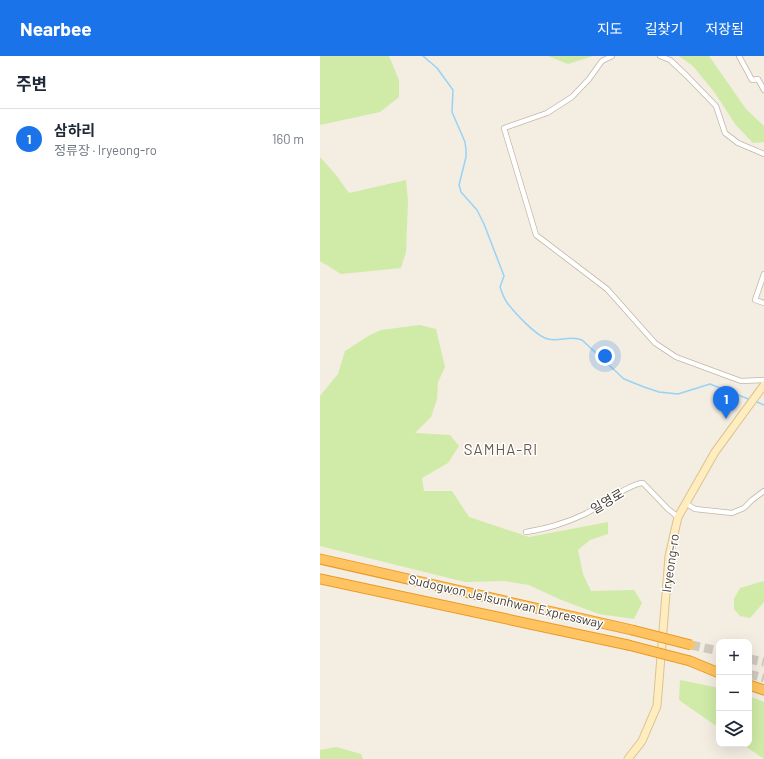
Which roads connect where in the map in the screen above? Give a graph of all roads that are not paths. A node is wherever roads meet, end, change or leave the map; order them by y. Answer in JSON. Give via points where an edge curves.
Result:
{"nodes":[{"id":1,"x":612,"y":56,"type":"edge"},
{"id":2,"x":660,"y":56,"type":"edge"},
{"id":3,"x":739,"y":56,"type":"edge"},
{"id":4,"x":764,"y":90,"type":"edge"},
{"id":5,"x":764,"y":154,"type":"edge"},
{"id":6,"x":764,"y":274,"type":"edge"},
{"id":7,"x":764,"y":303,"type":"edge"},
{"id":8,"x":764,"y":380,"type":"edge"},
{"id":9,"x":764,"y":385,"type":"edge"},
{"id":10,"x":764,"y":491,"type":"edge"},
{"id":11,"x":686,"y":503,"type":"junction"},
{"id":12,"x":678,"y":517,"type":"junction"},
{"id":13,"x":526,"y":532,"type":"dead end"},
{"id":14,"x":320,"y":559,"type":"edge"},
{"id":15,"x":320,"y":579,"type":"edge"},
{"id":16,"x":691,"y":645,"type":"tunnel mouth"},
{"id":17,"x":716,"y":672,"type":"edge"},
{"id":18,"x":752,"y":686,"type":"edge"},
{"id":19,"x":764,"y":690,"type":"edge"},
{"id":20,"x":628,"y":759,"type":"edge"}],
"edges":[{"from":1,"to":8,"type":"street","via":[[602,61],[572,97],[547,113],[504,128],[536,236],[607,289],[655,343],[676,357],[741,381]]},
{"from":2,"to":5,"type":"street","via":[[670,60],[716,106],[725,133],[738,143]]},
{"from":3,"to":4,"type":"street","via":[[752,80],[758,79]]},
{"from":6,"to":7,"type":"street","via":[[756,300]]},
{"from":9,"to":11,"type":"main road","name":"Iryeong-ro","via":[[716,452]]},
{"from":10,"to":11,"type":"street","via":[[744,508],[732,513],[695,509]]},
{"from":11,"to":12,"type":"main road","name":"Iryeong-ro"},
{"from":12,"to":13,"type":"street","name":"일영로","via":[[643,483],[635,484],[602,505],[558,526]]},
{"from":12,"to":20,"type":"main road","name":"Iryeong-ro","via":[[669,556],[657,706],[642,741]]},
{"from":14,"to":16,"type":"highway","name":"Sudogwon Je1sunhwan Expressway","bridge":true},
{"from":15,"to":17,"type":"highway","name":"Sudogwon Je1sunhwan Expressway","bridge":true,"via":[[628,645],[690,661]]},
{"from":18,"to":19,"type":"highway"}]}
